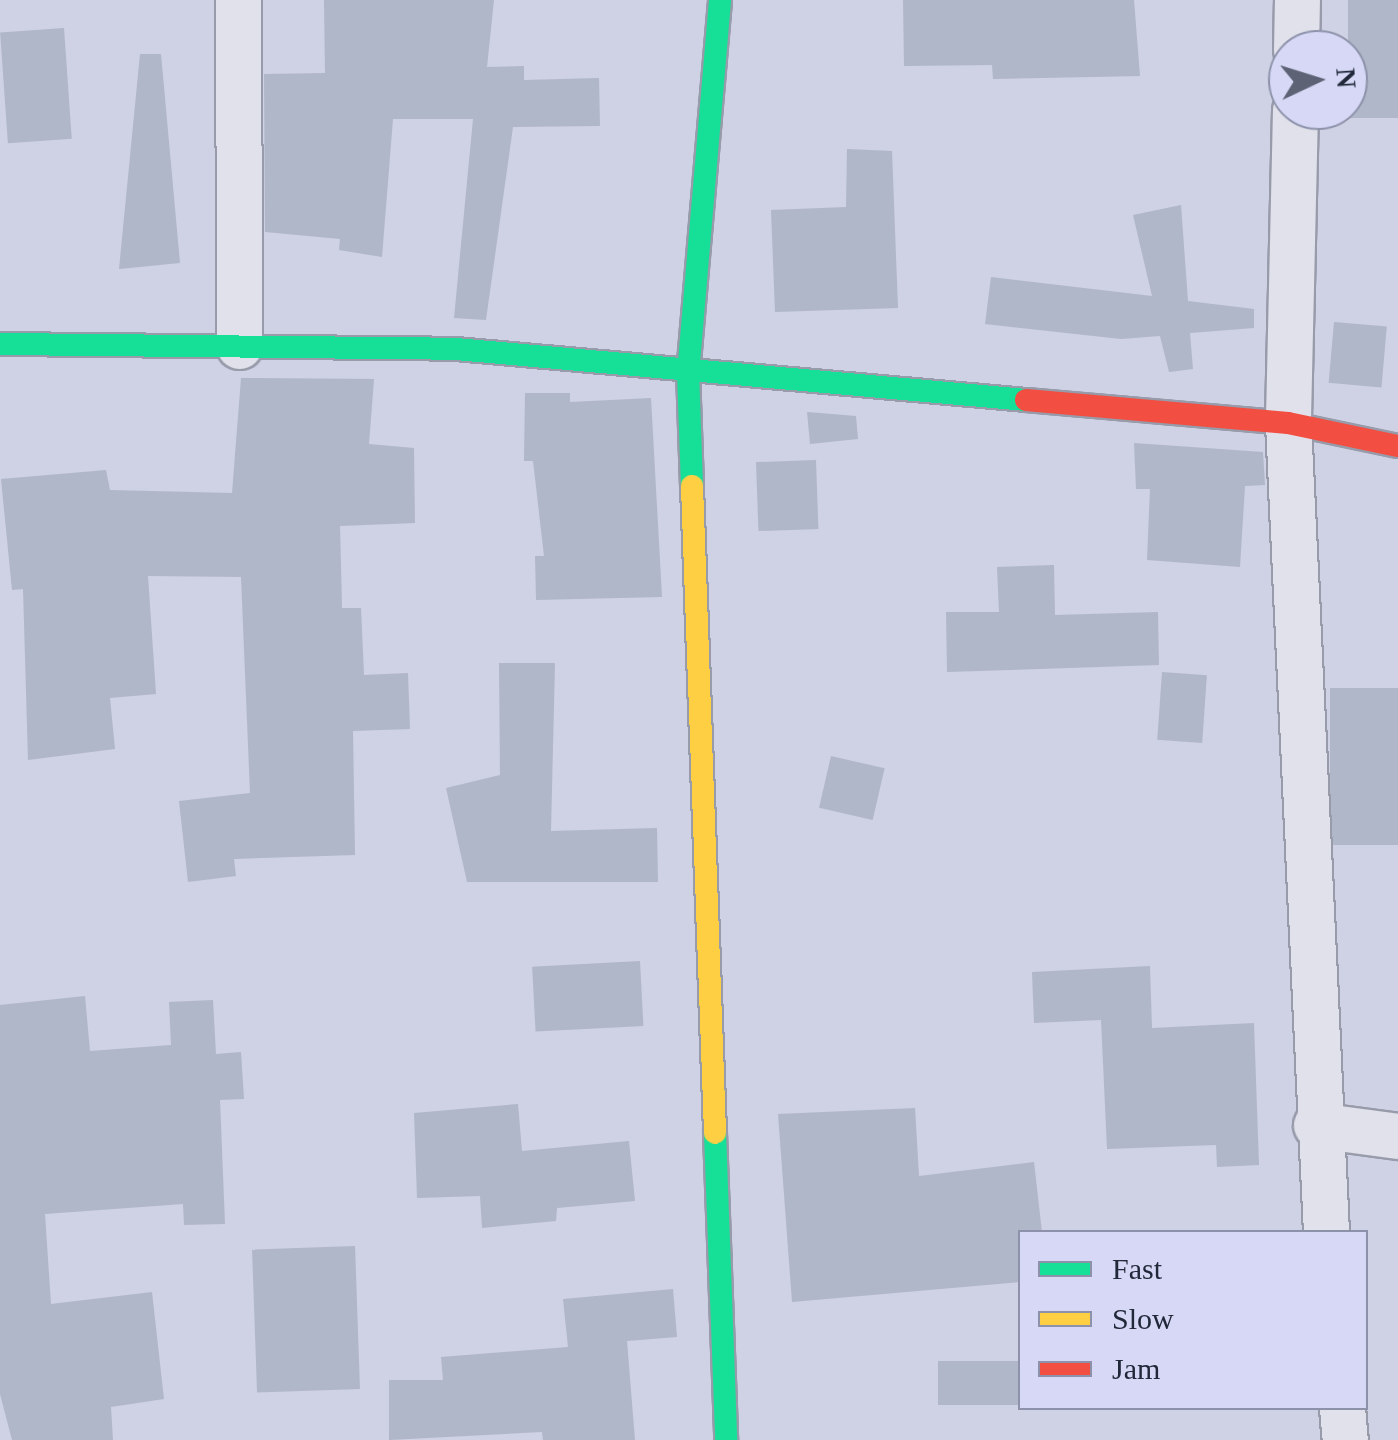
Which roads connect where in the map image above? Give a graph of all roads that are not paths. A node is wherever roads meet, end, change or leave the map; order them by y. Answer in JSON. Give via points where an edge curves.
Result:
{"nodes":[{"id":1,"x":238,"y":0,"type":"edge"},
{"id":2,"x":720,"y":0,"type":"edge"},
{"id":3,"x":1297,"y":0,"type":"edge"},
{"id":4,"x":1296,"y":30,"type":"edge"},
{"id":5,"x":1295,"y":130,"type":"edge"},
{"id":6,"x":0,"y":344,"type":"edge"},
{"id":7,"x":239,"y":346,"type":"junction"},
{"id":8,"x":688,"y":374,"type":"junction"},
{"id":9,"x":1288,"y":424,"type":"junction"},
{"id":10,"x":1398,"y":446,"type":"edge"},
{"id":11,"x":1316,"y":1125,"type":"junction"},
{"id":12,"x":1398,"y":1136,"type":"edge"},
{"id":13,"x":1326,"y":1230,"type":"edge"},
{"id":14,"x":1342,"y":1410,"type":"edge"},
{"id":15,"x":726,"y":1440,"type":"edge"},
{"id":16,"x":1345,"y":1440,"type":"edge"}],
"edges":[{"from":1,"to":7,"type":"street"},
{"from":2,"to":8,"type":"street"},
{"from":3,"to":4,"type":"street"},
{"from":5,"to":9,"type":"street"},
{"from":6,"to":7,"type":"street"},
{"from":7,"to":8,"type":"street","via":[[456,348]]},
{"from":8,"to":9,"type":"street"},
{"from":8,"to":15,"type":"street"},
{"from":9,"to":10,"type":"street"},
{"from":9,"to":11,"type":"street"},
{"from":11,"to":12,"type":"street"},
{"from":11,"to":13,"type":"street"},
{"from":14,"to":16,"type":"street"}]}
